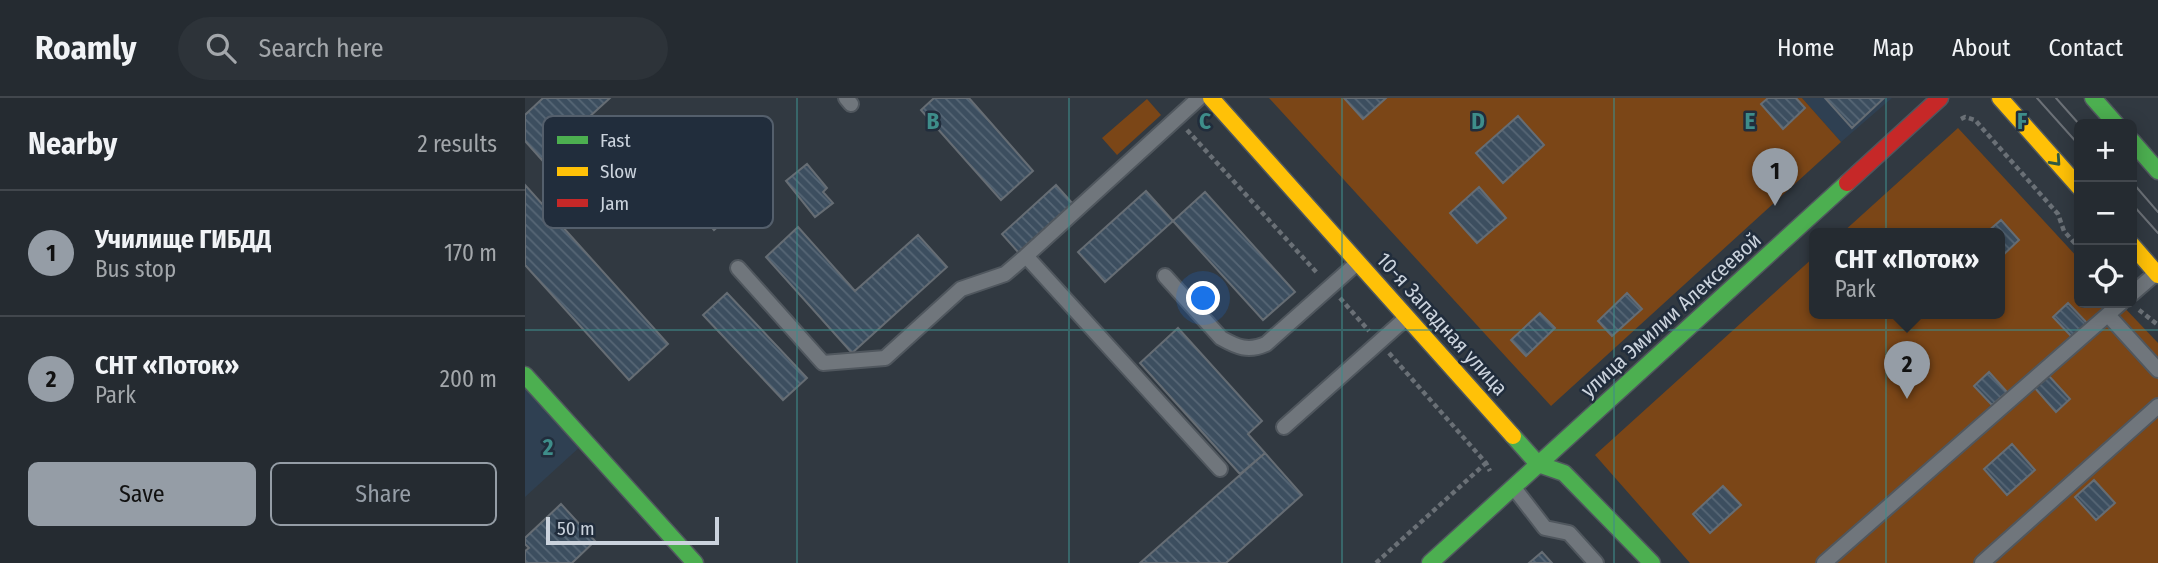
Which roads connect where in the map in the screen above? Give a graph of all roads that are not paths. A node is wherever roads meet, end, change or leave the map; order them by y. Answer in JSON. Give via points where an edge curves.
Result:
{"nodes":[{"id":1,"x":1199,"y":98,"type":"edge"},
{"id":2,"x":1211,"y":98,"type":"edge"},
{"id":3,"x":1940,"y":98,"type":"edge"},
{"id":4,"x":2000,"y":98,"type":"edge"},
{"id":5,"x":2093,"y":98,"type":"edge"},
{"id":6,"x":2112,"y":119,"type":"edge"},
{"id":7,"x":2137,"y":147,"type":"edge"},
{"id":8,"x":2158,"y":171,"type":"edge"},
{"id":9,"x":2075,"y":182,"type":"edge"},
{"id":10,"x":2137,"y":251,"type":"edge"},
{"id":11,"x":1026,"y":256,"type":"junction"},
{"id":12,"x":1358,"y":262,"type":"junction"},
{"id":13,"x":738,"y":268,"type":"dead end"},
{"id":14,"x":2157,"y":274,"type":"edge"},
{"id":15,"x":1165,"y":276,"type":"dead end"},
{"id":16,"x":2137,"y":290,"type":"edge"},
{"id":17,"x":2116,"y":308,"type":"edge"},
{"id":18,"x":2108,"y":315,"type":"junction"},
{"id":19,"x":1407,"y":317,"type":"junction"},
{"id":20,"x":2158,"y":370,"type":"edge"},
{"id":21,"x":525,"y":375,"type":"edge"},
{"id":22,"x":2158,"y":406,"type":"edge"},
{"id":23,"x":1284,"y":427,"type":"dead end"},
{"id":24,"x":1538,"y":464,"type":"junction"},
{"id":25,"x":1220,"y":469,"type":"dead end"},
{"id":26,"x":1513,"y":486,"type":"junction"},
{"id":27,"x":695,"y":563,"type":"edge"},
{"id":28,"x":1430,"y":563,"type":"edge"},
{"id":29,"x":1596,"y":563,"type":"edge"},
{"id":30,"x":1652,"y":563,"type":"edge"},
{"id":31,"x":1824,"y":563,"type":"edge"},
{"id":32,"x":1982,"y":563,"type":"edge"}],
"edges":[{"from":1,"to":11,"type":"lane"},
{"from":2,"to":12,"type":"street","name":"10-я Западная улица"},
{"from":3,"to":24,"type":"street","name":"улица Эмилии Алексеевой"},
{"from":4,"to":9,"type":"street","one_way":true},
{"from":5,"to":6,"type":"street"},
{"from":7,"to":8,"type":"street"},
{"from":10,"to":14,"type":"street"},
{"from":11,"to":13,"type":"lane","via":[[1005,274],[961,289],[885,358],[824,363]]},
{"from":11,"to":25,"type":"lane"},
{"from":12,"to":15,"type":"lane","via":[[1266,344],[1255,348],[1221,338]]},
{"from":12,"to":19,"type":"street","name":"10-я Западная улица"},
{"from":14,"to":16,"type":"lane"},
{"from":17,"to":18,"type":"lane"},
{"from":18,"to":20,"type":"lane"},
{"from":18,"to":31,"type":"lane"},
{"from":19,"to":23,"type":"lane"},
{"from":19,"to":24,"type":"street","name":"10-я Западная улица"},
{"from":21,"to":27,"type":"street"},
{"from":22,"to":32,"type":"lane"},
{"from":24,"to":26,"type":"street","name":"улица Эмилии Алексеевой"},
{"from":24,"to":30,"type":"street","name":"10-я Западная улица","via":[[1564,473]]},
{"from":26,"to":28,"type":"street","name":"улица Эмилии Алексеевой"},
{"from":26,"to":29,"type":"lane","via":[[1545,528],[1569,533]]}]}
